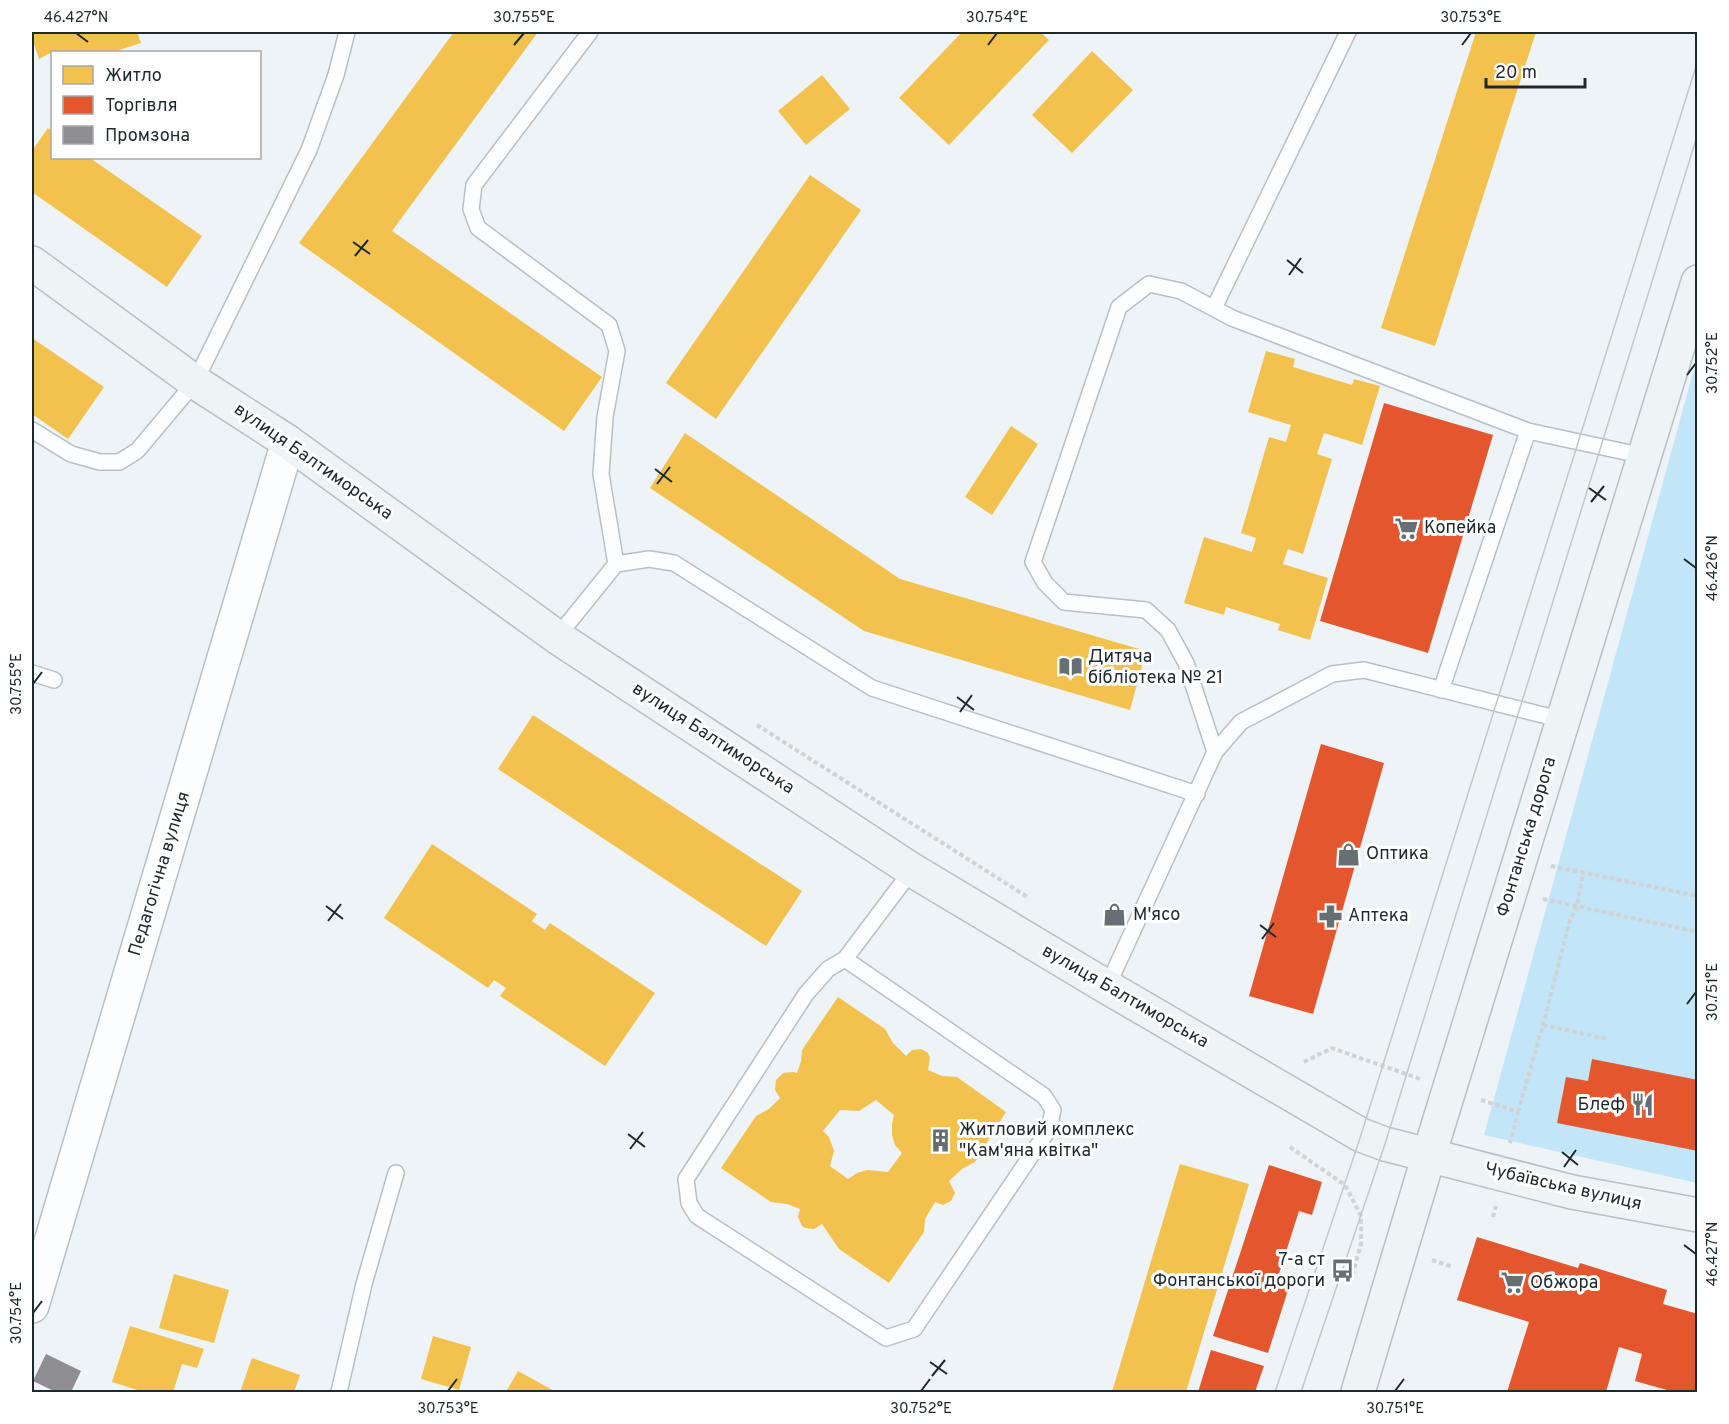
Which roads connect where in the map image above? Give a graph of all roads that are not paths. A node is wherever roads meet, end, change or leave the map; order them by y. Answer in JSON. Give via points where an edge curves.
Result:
{"nodes":[{"id":1,"x":347,"y":32,"type":"edge"},
{"id":2,"x":590,"y":32,"type":"edge"},
{"id":3,"x":1348,"y":32,"type":"edge"},
{"id":4,"x":32,"y":263,"type":"edge"},
{"id":5,"x":1698,"y":282,"type":"edge"},
{"id":6,"x":1214,"y":308,"type":"junction"},
{"id":7,"x":195,"y":382,"type":"junction"},
{"id":8,"x":32,"y":430,"type":"edge"},
{"id":9,"x":1528,"y":432,"type":"junction"},
{"id":10,"x":288,"y":442,"type":"junction"},
{"id":11,"x":1644,"y":456,"type":"junction"},
{"id":12,"x":616,"y":564,"type":"junction"},
{"id":13,"x":557,"y":636,"type":"junction"},
{"id":14,"x":32,"y":673,"type":"edge"},
{"id":15,"x":54,"y":680,"type":"dead end"},
{"id":16,"x":1441,"y":690,"type":"junction"},
{"id":17,"x":1563,"y":720,"type":"junction"},
{"id":18,"x":1215,"y":752,"type":"junction"},
{"id":19,"x":1197,"y":794,"type":"junction"},
{"id":20,"x":912,"y":870,"type":"junction"},
{"id":21,"x":844,"y":959,"type":"junction"},
{"id":22,"x":1107,"y":987,"type":"junction"},
{"id":23,"x":1429,"y":1155,"type":"junction"},
{"id":24,"x":396,"y":1173,"type":"dead end"},
{"id":25,"x":1698,"y":1215,"type":"edge"},
{"id":26,"x":32,"y":1306,"type":"edge"},
{"id":27,"x":339,"y":1392,"type":"edge"},
{"id":28,"x":1358,"y":1392,"type":"edge"}],
"edges":[{"from":1,"to":7,"type":"lane","via":[[309,150]]},
{"from":2,"to":12,"type":"lane","via":[[474,185],[471,209],[478,228],[609,325],[617,351],[605,417],[601,474]]},
{"from":3,"to":6,"type":"lane"},
{"from":4,"to":7,"type":"main road","name":"вулиця Балтиморська"},
{"from":5,"to":11,"type":"main road","name":"Фонтанська дорога"},
{"from":6,"to":9,"type":"lane"},
{"from":6,"to":18,"type":"lane","via":[[1181,291],[1149,284],[1119,308],[1033,562],[1045,583],[1064,602],[1146,610],[1168,630],[1186,663]]},
{"from":7,"to":8,"type":"lane","via":[[137,451],[119,462],[100,462],[71,454]]},
{"from":7,"to":10,"type":"main road","name":"вулиця Балтиморська"},
{"from":9,"to":11,"type":"lane"},
{"from":9,"to":16,"type":"lane"},
{"from":10,"to":13,"type":"main road","name":"вулиця Балтиморська"},
{"from":10,"to":26,"type":"street","name":"Педагогічна вулиця"},
{"from":11,"to":17,"type":"main road","name":"Фонтанська дорога"},
{"from":12,"to":13,"type":"lane"},
{"from":12,"to":19,"type":"lane","via":[[649,559],[674,562],[872,688]]},
{"from":13,"to":20,"type":"main road","name":"вулиця Балтиморська"},
{"from":14,"to":15,"type":"lane"},
{"from":16,"to":17,"type":"lane"},
{"from":16,"to":18,"type":"lane","via":[[1364,670],[1332,674],[1241,722]]},
{"from":17,"to":23,"type":"main road","name":"Фонтанська дорога"},
{"from":18,"to":19,"type":"lane"},
{"from":19,"to":22,"type":"lane"},
{"from":20,"to":21,"type":"lane"},
{"from":20,"to":22,"type":"main road","name":"вулиця Балтиморська"},
{"from":21,"to":21,"type":"lane","via":[[828,969],[806,994],[686,1179],[689,1203],[697,1216],[886,1338],[914,1329],[1049,1129],[1053,1110],[1044,1096]]},
{"from":22,"to":23,"type":"main road","name":"вулиця Балтиморська","via":[[1361,1135]]},
{"from":23,"to":25,"type":"main road","name":"Чубаївська вулиця","via":[[1572,1192]]},
{"from":23,"to":28,"type":"main road","name":"Фонтанська дорога"},
{"from":24,"to":27,"type":"lane","via":[[364,1284]]}]}
